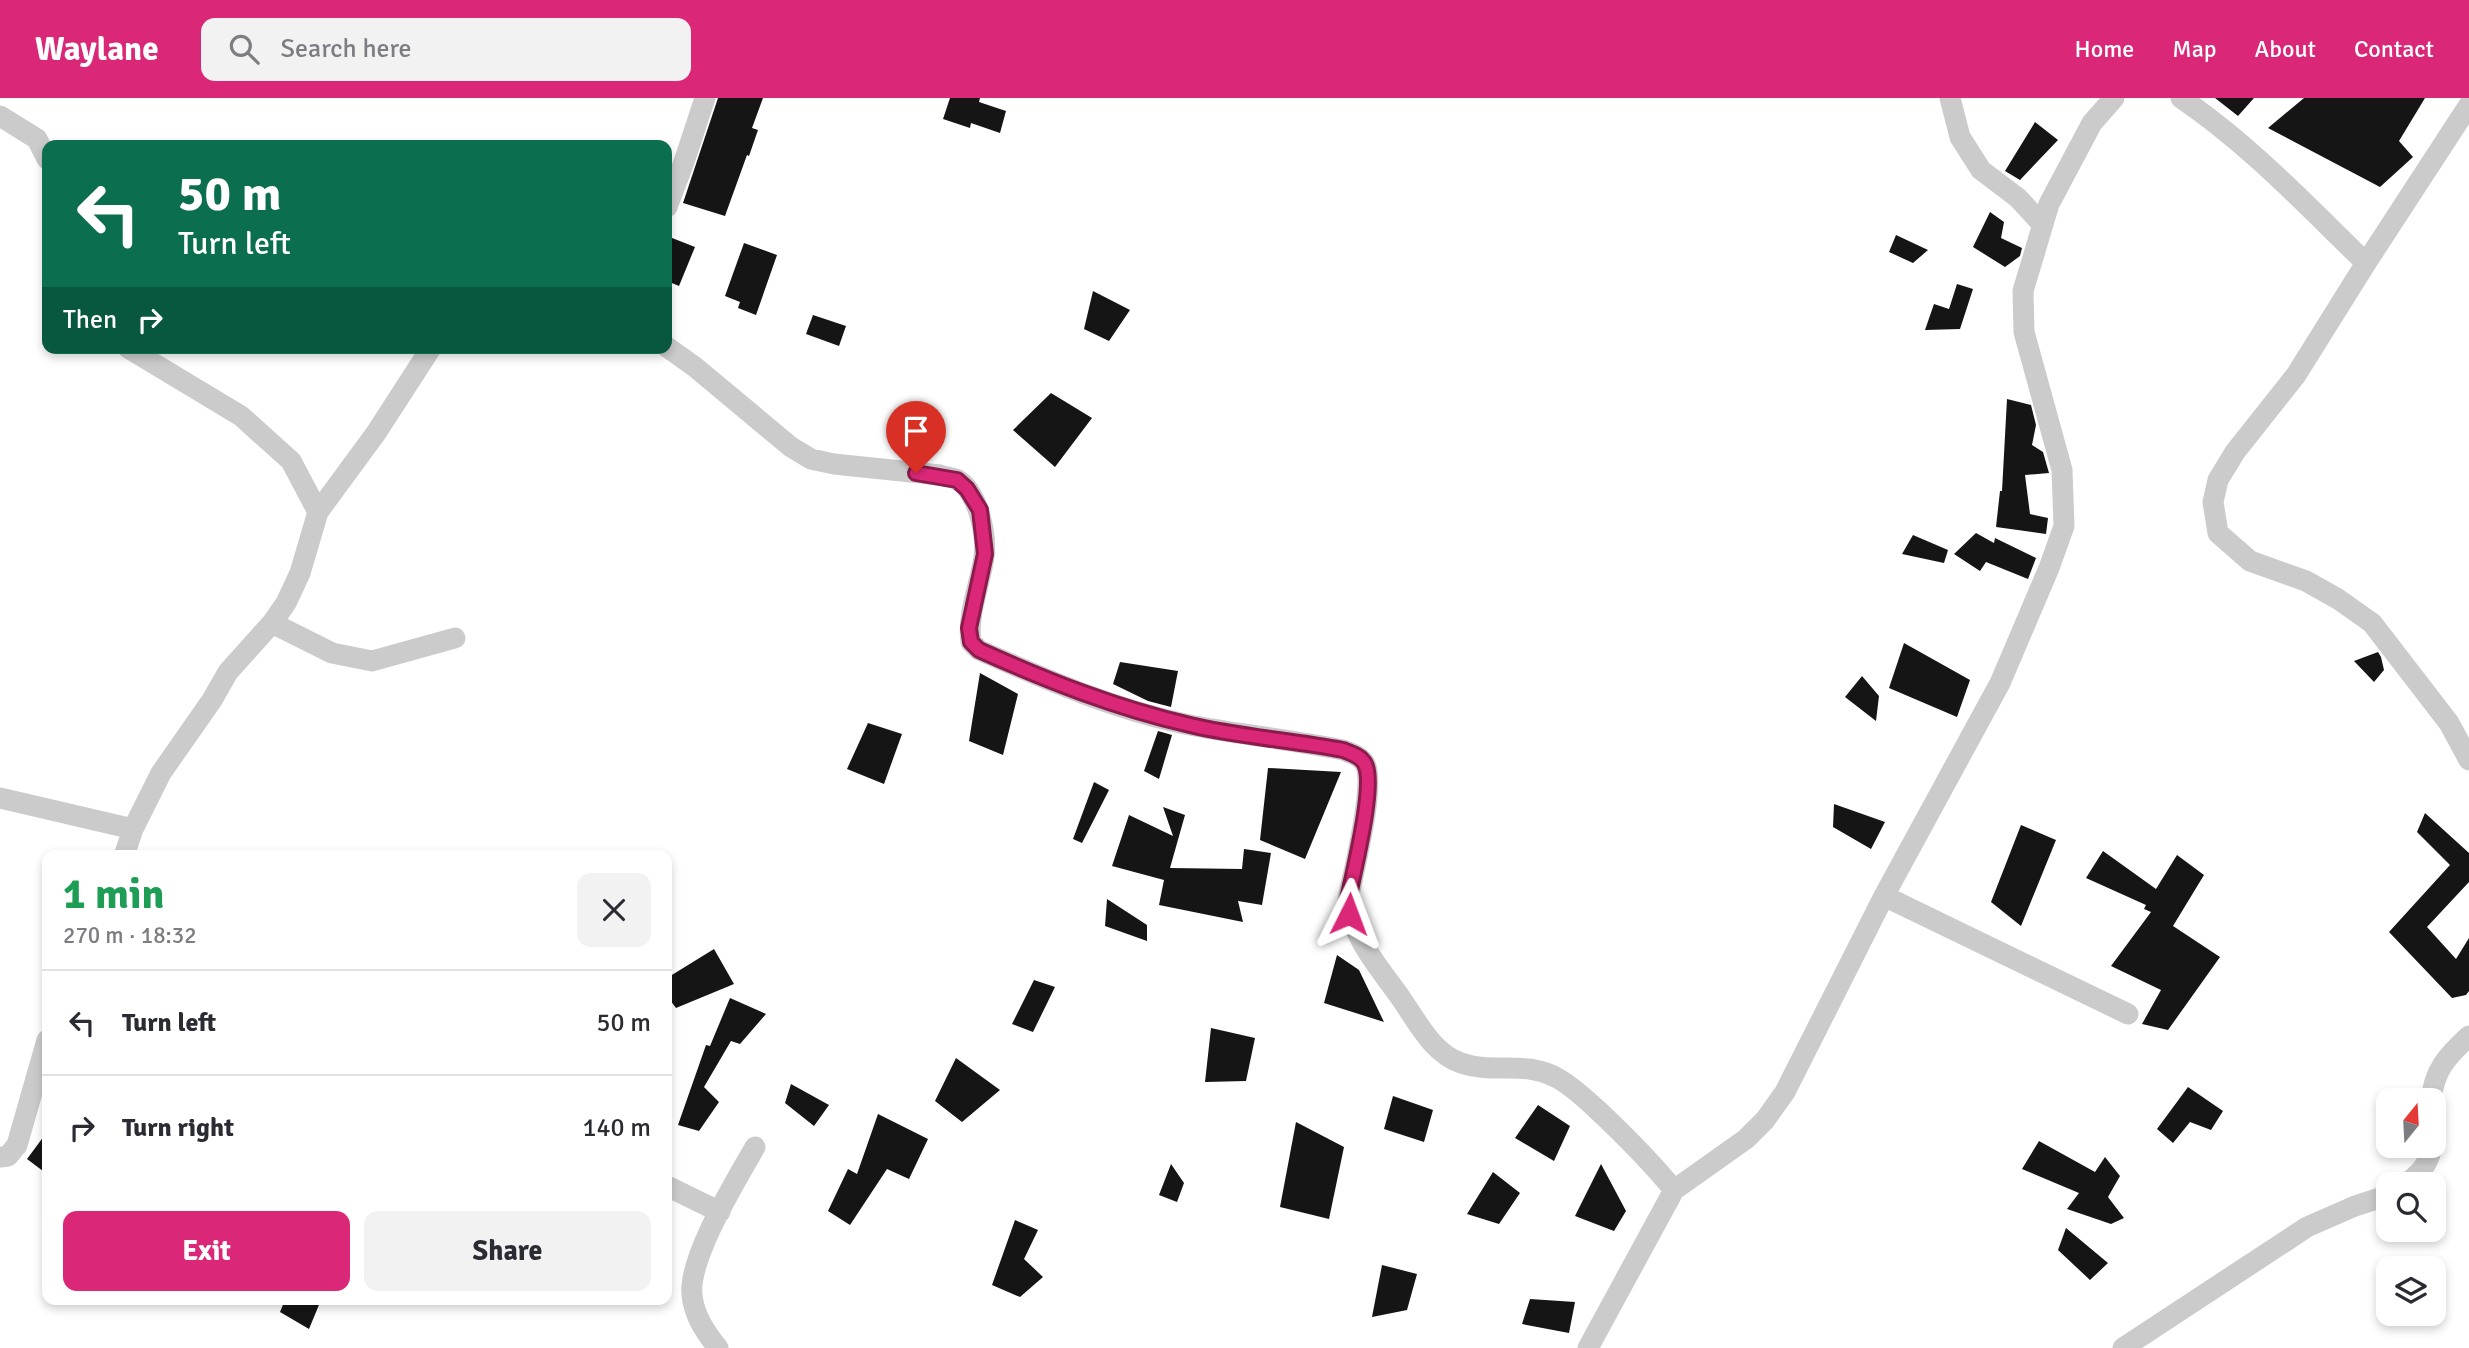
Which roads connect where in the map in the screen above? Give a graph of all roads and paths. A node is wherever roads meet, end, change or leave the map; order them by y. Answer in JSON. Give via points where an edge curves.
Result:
{"nodes":[{"id":1,"x":705,"y":98,"type":"edge"},
{"id":2,"x":1950,"y":98,"type":"edge"},
{"id":3,"x":2114,"y":98,"type":"edge"},
{"id":4,"x":2181,"y":98,"type":"edge"},
{"id":5,"x":2469,"y":104,"type":"edge"},
{"id":6,"x":0,"y":116,"type":"edge"},
{"id":7,"x":42,"y":149,"type":"edge"},
{"id":8,"x":672,"y":194,"type":"edge"},
{"id":9,"x":2042,"y":224,"type":"junction"},
{"id":10,"x":2366,"y":263,"type":"junction"},
{"id":11,"x":672,"y":351,"type":"edge"},
{"id":12,"x":138,"y":354,"type":"edge"},
{"id":13,"x":427,"y":354,"type":"edge"},
{"id":14,"x":318,"y":512,"type":"junction"},
{"id":15,"x":272,"y":623,"type":"junction"},
{"id":16,"x":455,"y":638,"type":"dead end"},
{"id":17,"x":2469,"y":760,"type":"edge"},
{"id":18,"x":0,"y":798,"type":"edge"},
{"id":19,"x":134,"y":830,"type":"junction"},
{"id":20,"x":127,"y":850,"type":"edge"},
{"id":21,"x":1884,"y":896,"type":"junction"},
{"id":22,"x":2128,"y":1014,"type":"dead end"},
{"id":23,"x":2469,"y":1036,"type":"edge"},
{"id":24,"x":42,"y":1058,"type":"edge"},
{"id":25,"x":2434,"y":1088,"type":"edge"},
{"id":26,"x":755,"y":1147,"type":"dead end"},
{"id":27,"x":0,"y":1157,"type":"edge"},
{"id":28,"x":672,"y":1188,"type":"edge"},
{"id":29,"x":1674,"y":1190,"type":"junction"},
{"id":30,"x":2376,"y":1199,"type":"edge"},
{"id":31,"x":720,"y":1212,"type":"junction"},
{"id":32,"x":718,"y":1348,"type":"edge"},
{"id":33,"x":1588,"y":1348,"type":"edge"},
{"id":34,"x":2123,"y":1348,"type":"edge"}],
"edges":[{"from":1,"to":8,"type":"street"},
{"from":2,"to":9,"type":"street","via":[[1960,137],[1981,170],[2018,198]]},
{"from":3,"to":9,"type":"street","via":[[2092,122]]},
{"from":4,"to":10,"type":"street","via":[[2270,171]]},
{"from":5,"to":10,"type":"street"},
{"from":6,"to":7,"type":"street","via":[[37,139]]},
{"from":9,"to":21,"type":"street","via":[[2023,291],[2024,332],[2062,470],[2064,526],[2000,683]]},
{"from":10,"to":17,"type":"street","via":[[2297,375],[2218,480],[2213,502],[2218,533],[2250,561],[2306,581],[2372,623],[2449,723]]},
{"from":11,"to":29,"type":"street","via":[[810,459],[940,475],[967,489],[980,510],[985,554],[969,628],[971,642],[979,650],[1073,691],[1149,715],[1343,750],[1364,762],[1369,774],[1368,797],[1349,914],[1371,958],[1431,1042],[1444,1054],[1469,1065],[1534,1068],[1558,1078],[1646,1155]]},
{"from":12,"to":14,"type":"street","via":[[241,416],[291,461]]},
{"from":13,"to":14,"type":"street"},
{"from":14,"to":15,"type":"street","via":[[300,573]]},
{"from":15,"to":16,"type":"street","via":[[331,653],[372,661]]},
{"from":15,"to":19,"type":"street","via":[[228,672],[161,774]]},
{"from":18,"to":19,"type":"street"},
{"from":19,"to":20,"type":"street"},
{"from":21,"to":22,"type":"street"},
{"from":21,"to":29,"type":"street","via":[[1790,1082],[1765,1120]]},
{"from":23,"to":25,"type":"street","via":[[2437,1072]]},
{"from":24,"to":27,"type":"street","via":[[17,1145],[8,1156]]},
{"from":26,"to":31,"type":"street"},
{"from":28,"to":31,"type":"street"},
{"from":29,"to":33,"type":"street"},
{"from":30,"to":34,"type":"street","via":[[2308,1227]]},
{"from":31,"to":32,"type":"street","via":[[694,1276],[692,1294],[701,1324]]}]}
